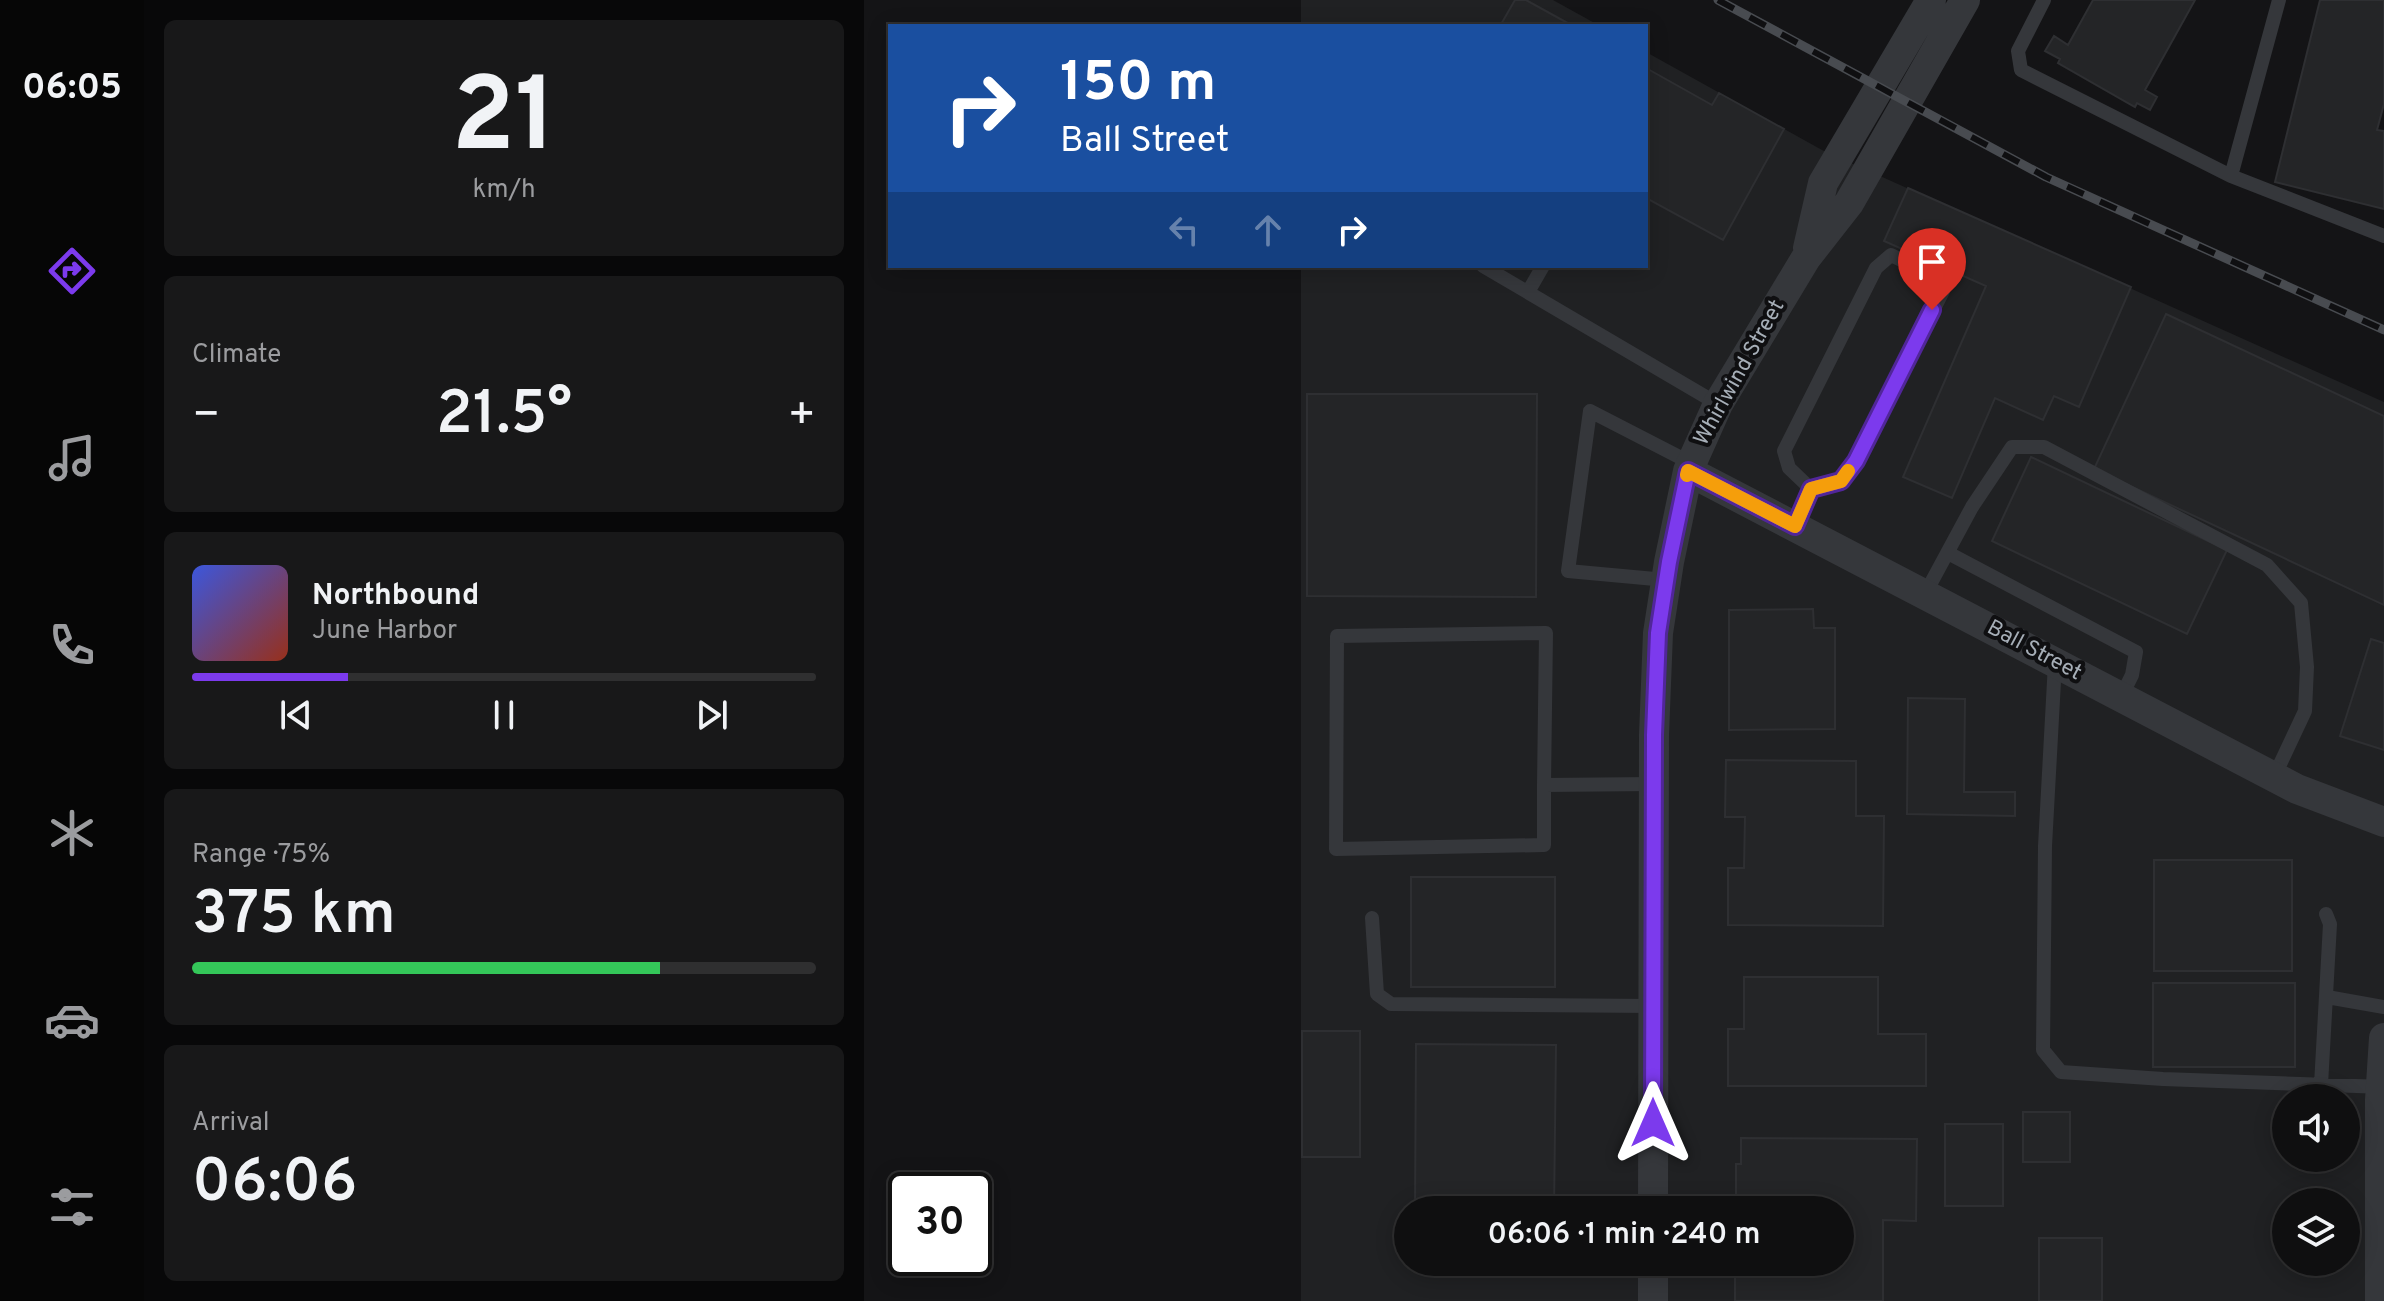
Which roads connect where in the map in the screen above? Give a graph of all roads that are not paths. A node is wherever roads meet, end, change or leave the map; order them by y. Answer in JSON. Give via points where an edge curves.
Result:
{"nodes":[{"id":1,"x":1931,"y":0,"type":"edge"},
{"id":2,"x":1965,"y":0,"type":"edge"},
{"id":3,"x":2044,"y":0,"type":"edge"},
{"id":4,"x":2279,"y":0,"type":"edge"},
{"id":5,"x":2231,"y":176,"type":"junction"},
{"id":6,"x":2384,"y":236,"type":"edge"},
{"id":7,"x":1806,"y":258,"type":"junction"},
{"id":8,"x":1486,"y":268,"type":"edge"},
{"id":9,"x":1542,"y":268,"type":"edge"},
{"id":10,"x":1528,"y":292,"type":"junction"},
{"id":11,"x":1718,"y":404,"type":"junction"},
{"id":12,"x":1690,"y":467,"type":"junction"},
{"id":13,"x":1811,"y":489,"type":"junction"},
{"id":14,"x":1795,"y":526,"type":"junction"},
{"id":15,"x":1948,"y":553,"type":"junction"},
{"id":16,"x":1666,"y":580,"type":"junction"},
{"id":17,"x":1925,"y":594,"type":"junction"},
{"id":18,"x":2055,"y":663,"type":"junction"},
{"id":19,"x":2121,"y":697,"type":"junction"},
{"id":20,"x":2274,"y":777,"type":"junction"},
{"id":21,"x":1654,"y":784,"type":"junction"},
{"id":22,"x":1544,"y":785,"type":"junction"},
{"id":23,"x":2384,"y":822,"type":"edge"},
{"id":24,"x":2326,"y":914,"type":"dead end"},
{"id":25,"x":1372,"y":918,"type":"dead end"},
{"id":26,"x":2327,"y":997,"type":"junction"},
{"id":27,"x":1653,"y":1006,"type":"junction"},
{"id":28,"x":2384,"y":1007,"type":"edge"},
{"id":29,"x":2384,"y":1038,"type":"edge"},
{"id":30,"x":2301,"y":1084,"type":"edge"},
{"id":31,"x":2321,"y":1084,"type":"edge"},
{"id":32,"x":2360,"y":1086,"type":"edge"},
{"id":33,"x":2383,"y":1087,"type":"edge"},
{"id":34,"x":1653,"y":1196,"type":"edge"},
{"id":35,"x":2382,"y":1259,"type":"edge"},
{"id":36,"x":1653,"y":1276,"type":"edge"},
{"id":37,"x":1653,"y":1301,"type":"edge"},
{"id":38,"x":2380,"y":1301,"type":"edge"}],
"edges":[{"from":1,"to":7,"type":"street","name":"Whirlwind Street","via":[[1823,183]]},
{"from":2,"to":7,"type":"street","name":"Whirlwind Street","via":[[1849,203]]},
{"from":3,"to":5,"type":"lane","via":[[2018,51],[2021,70]]},
{"from":4,"to":5,"type":"lane"},
{"from":5,"to":6,"type":"lane"},
{"from":7,"to":11,"type":"street","name":"Whirlwind Street"},
{"from":8,"to":10,"type":"lane"},
{"from":9,"to":10,"type":"lane"},
{"from":10,"to":11,"type":"lane"},
{"from":11,"to":12,"type":"street","name":"Whirlwind Street"},
{"from":12,"to":14,"type":"street","name":"Ball Street"},
{"from":12,"to":16,"type":"street","name":"Whirlwind Street"},
{"from":12,"to":16,"type":"lane","via":[[1590,411],[1568,571]]},
{"from":13,"to":13,"type":"lane","via":[[1841,481],[1856,461],[1943,291],[1934,276],[1891,255],[1876,268],[1784,451],[1789,468]]},
{"from":13,"to":14,"type":"lane"},
{"from":14,"to":17,"type":"street","name":"Ball Street"},
{"from":15,"to":17,"type":"lane"},
{"from":15,"to":19,"type":"lane","via":[[2136,652]]},
{"from":15,"to":20,"type":"lane","via":[[2012,447],[2044,447],[2267,565],[2301,603],[2307,667],[2305,711]]},
{"from":16,"to":21,"type":"street","name":"Whirlwind Street","via":[[1658,633]]},
{"from":17,"to":18,"type":"street","name":"Ball Street"},
{"from":18,"to":19,"type":"street","name":"Ball Street"},
{"from":18,"to":30,"type":"lane","via":[[2045,846],[2043,1050],[2061,1072]]},
{"from":19,"to":20,"type":"street","name":"Ball Street"},
{"from":20,"to":23,"type":"street","name":"Ball Street"},
{"from":21,"to":22,"type":"lane"},
{"from":21,"to":27,"type":"street","name":"Whirlwind Street"},
{"from":22,"to":22,"type":"lane","via":[[1546,633],[1337,636],[1336,849],[1544,845]]},
{"from":24,"to":26,"type":"lane"},
{"from":25,"to":27,"type":"lane","via":[[1377,994],[1391,1004]]},
{"from":26,"to":28,"type":"lane"},
{"from":26,"to":31,"type":"lane"},
{"from":27,"to":34,"type":"street","name":"Whirlwind Street"},
{"from":29,"to":33,"type":"street"},
{"from":32,"to":33,"type":"lane"},
{"from":33,"to":35,"type":"street"},
{"from":35,"to":38,"type":"street"},
{"from":36,"to":37,"type":"street"}]}
